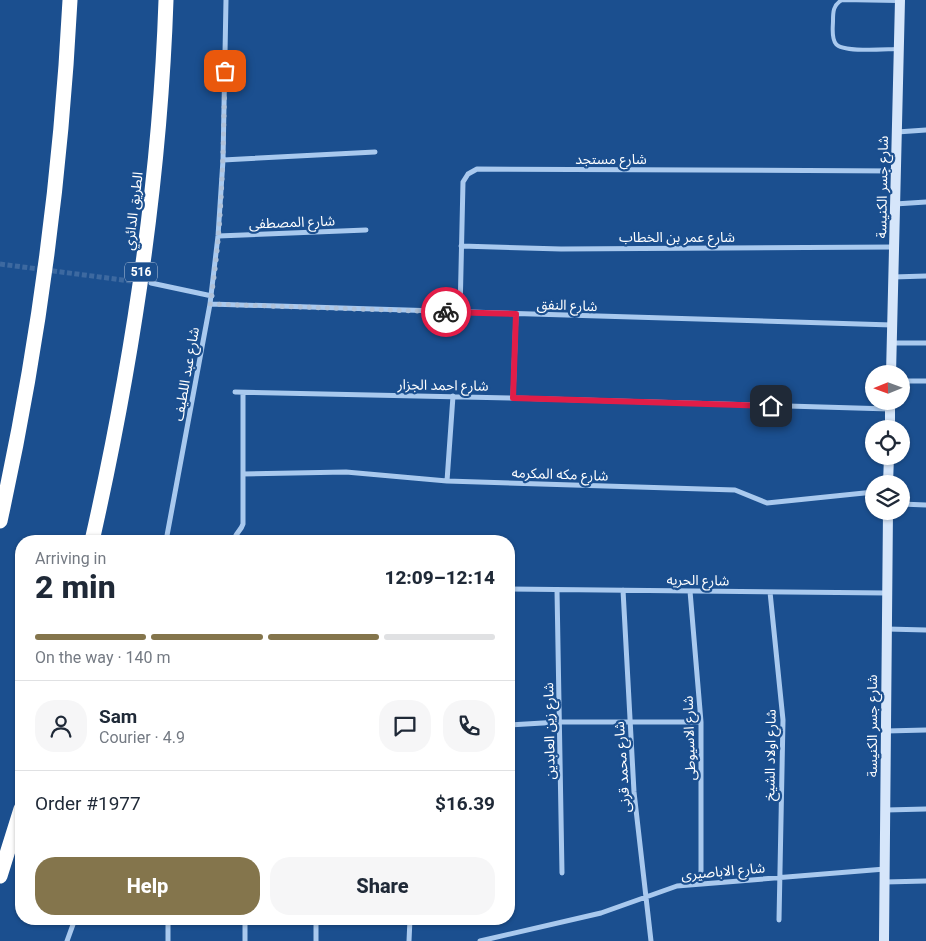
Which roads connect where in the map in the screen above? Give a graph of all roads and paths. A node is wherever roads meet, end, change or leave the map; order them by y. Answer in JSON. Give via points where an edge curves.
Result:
{"nodes":[{"id":1,"x":70,"y":0,"type":"edge"},
{"id":2,"x":166,"y":0,"type":"edge"},
{"id":3,"x":226,"y":0,"type":"edge"},
{"id":4,"x":900,"y":0,"type":"edge"},
{"id":5,"x":899,"y":49,"type":"junction"},
{"id":6,"x":926,"y":130,"type":"edge"},
{"id":7,"x":896,"y":132,"type":"junction"},
{"id":8,"x":374,"y":152,"type":"dead end"},
{"id":9,"x":224,"y":160,"type":"junction"},
{"id":10,"x":896,"y":171,"type":"junction"},
{"id":11,"x":926,"y":202,"type":"edge"},
{"id":12,"x":895,"y":204,"type":"junction"},
{"id":13,"x":366,"y":230,"type":"dead end"},
{"id":14,"x":218,"y":236,"type":"junction"},
{"id":15,"x":461,"y":246,"type":"junction"},
{"id":16,"x":894,"y":248,"type":"junction"},
{"id":17,"x":926,"y":276,"type":"edge"},
{"id":18,"x":893,"y":277,"type":"junction"},
{"id":19,"x":151,"y":283,"type":"dead end"},
{"id":20,"x":212,"y":296,"type":"junction"},
{"id":21,"x":210,"y":304,"type":"junction"},
{"id":22,"x":460,"y":312,"type":"junction"},
{"id":23,"x":516,"y":314,"type":"junction"},
{"id":24,"x":892,"y":325,"type":"junction"},
{"id":25,"x":892,"y":343,"type":"junction"},
{"id":26,"x":926,"y":343,"type":"edge"},
{"id":27,"x":891,"y":365,"type":"edge"},
{"id":28,"x":910,"y":381,"type":"edge"},
{"id":29,"x":926,"y":381,"type":"edge"},
{"id":30,"x":236,"y":392,"type":"dead end"},
{"id":31,"x":243,"y":393,"type":"junction"},
{"id":32,"x":453,"y":396,"type":"junction"},
{"id":33,"x":513,"y":398,"type":"junction"},
{"id":34,"x":865,"y":405,"type":"edge"},
{"id":35,"x":243,"y":474,"type":"junction"},
{"id":36,"x":447,"y":481,"type":"junction"},
{"id":37,"x":865,"y":493,"type":"edge"},
{"id":38,"x":910,"y":504,"type":"edge"},
{"id":39,"x":926,"y":504,"type":"edge"},
{"id":40,"x":888,"y":520,"type":"edge"},
{"id":41,"x":0,"y":521,"type":"edge"},
{"id":42,"x":93,"y":535,"type":"edge"},
{"id":43,"x":167,"y":535,"type":"edge"},
{"id":44,"x":234,"y":535,"type":"edge"},
{"id":45,"x":515,"y":589,"type":"edge"},
{"id":46,"x":557,"y":590,"type":"junction"},
{"id":47,"x":623,"y":590,"type":"junction"},
{"id":48,"x":690,"y":591,"type":"junction"},
{"id":49,"x":770,"y":592,"type":"junction"},
{"id":50,"x":887,"y":593,"type":"junction"},
{"id":51,"x":886,"y":628,"type":"junction"},
{"id":52,"x":926,"y":630,"type":"edge"},
{"id":53,"x":560,"y":722,"type":"junction"},
{"id":54,"x":630,"y":722,"type":"junction"},
{"id":55,"x":701,"y":722,"type":"junction"},
{"id":56,"x":515,"y":725,"type":"edge"},
{"id":57,"x":926,"y":730,"type":"edge"},
{"id":58,"x":886,"y":731,"type":"junction"},
{"id":59,"x":926,"y":809,"type":"edge"},
{"id":60,"x":886,"y":810,"type":"junction"},
{"id":61,"x":15,"y":828,"type":"edge"},
{"id":62,"x":885,"y":868,"type":"junction"},
{"id":63,"x":562,"y":872,"type":"dead end"},
{"id":64,"x":0,"y":876,"type":"edge"},
{"id":65,"x":780,"y":878,"type":"junction"},
{"id":66,"x":926,"y":881,"type":"edge"},
{"id":67,"x":885,"y":882,"type":"junction"},
{"id":68,"x":701,"y":884,"type":"junction"},
{"id":69,"x":647,"y":896,"type":"junction"},
{"id":70,"x":780,"y":920,"type":"dead end"},
{"id":71,"x":73,"y":925,"type":"edge"},
{"id":72,"x":168,"y":925,"type":"edge"},
{"id":73,"x":245,"y":925,"type":"edge"},
{"id":74,"x":316,"y":925,"type":"edge"},
{"id":75,"x":410,"y":925,"type":"edge"},
{"id":76,"x":68,"y":941,"type":"edge"},
{"id":77,"x":168,"y":941,"type":"edge"},
{"id":78,"x":245,"y":941,"type":"edge"},
{"id":79,"x":316,"y":941,"type":"edge"},
{"id":80,"x":409,"y":941,"type":"edge"},
{"id":81,"x":480,"y":941,"type":"edge"},
{"id":82,"x":652,"y":941,"type":"edge"},
{"id":83,"x":884,"y":941,"type":"edge"}],
"edges":[{"from":1,"to":41,"type":"highway","via":[[52,215],[18,437]]},
{"from":2,"to":42,"type":"highway","name":"الطريق الدائري","number":"516","via":[[160,115],[138,296]]},
{"from":3,"to":9,"type":"street","name":"شارع عبد اللطيف"},
{"from":4,"to":5,"type":"main road","name":"شارع جسر الكنيسة"},
{"from":4,"to":5,"type":"lane","via":[[842,0],[833,12],[833,39],[839,46],[848,49]]},
{"from":5,"to":7,"type":"main road","name":"شارع جسر الكنيسة"},
{"from":6,"to":7,"type":"street"},
{"from":7,"to":10,"type":"main road","name":"شارع جسر الكنيسة"},
{"from":8,"to":9,"type":"street"},
{"from":9,"to":14,"type":"street","name":"شارع عبد اللطيف"},
{"from":10,"to":12,"type":"main road","name":"شارع جسر الكنيسة"},
{"from":10,"to":15,"type":"street","name":"شارع مستجد","via":[[477,169],[463,182]]},
{"from":11,"to":12,"type":"street"},
{"from":12,"to":16,"type":"main road","name":"شارع جسر الكنيسة"},
{"from":13,"to":14,"type":"street","name":"شارع المصطفى"},
{"from":14,"to":20,"type":"street","name":"شارع عبد اللطيف"},
{"from":15,"to":16,"type":"street","name":"شارع عمر بن الخطاب","via":[[561,249]]},
{"from":15,"to":22,"type":"street","name":"شارع مستجد"},
{"from":16,"to":18,"type":"main road","name":"شارع جسر الكنيسة"},
{"from":17,"to":18,"type":"street"},
{"from":18,"to":24,"type":"main road","name":"شارع جسر الكنيسة"},
{"from":19,"to":20,"type":"street"},
{"from":20,"to":21,"type":"street","name":"شارع عبد اللطيف"},
{"from":21,"to":22,"type":"street","name":"شارع النفق"},
{"from":21,"to":43,"type":"street","name":"شارع عبد اللطيف"},
{"from":22,"to":23,"type":"street","name":"شارع النفق"},
{"from":23,"to":24,"type":"street","name":"شارع النفق"},
{"from":23,"to":33,"type":"street"},
{"from":24,"to":25,"type":"main road","name":"شارع جسر الكنيسة"},
{"from":25,"to":26,"type":"street"},
{"from":25,"to":27,"type":"main road","name":"شارع جسر الكنيسة"},
{"from":28,"to":29,"type":"street"},
{"from":30,"to":31,"type":"street","name":"شارع احمد الجزار"},
{"from":31,"to":32,"type":"street","name":"شارع احمد الجزار"},
{"from":31,"to":35,"type":"street"},
{"from":32,"to":33,"type":"street","name":"شارع احمد الجزار"},
{"from":32,"to":36,"type":"street"},
{"from":33,"to":34,"type":"street","name":"شارع احمد الجزار"},
{"from":35,"to":36,"type":"street","name":"شارع مكه المكرمه","via":[[346,472]]},
{"from":35,"to":44,"type":"street","via":[[243,526]]},
{"from":36,"to":37,"type":"street","name":"شارع مكه المكرمه","via":[[736,490],[767,503]]},
{"from":38,"to":39,"type":"street"},
{"from":40,"to":50,"type":"main road","name":"شارع جسر الكنيسة"},
{"from":45,"to":46,"type":"street","name":"شارع الحريه"},
{"from":46,"to":47,"type":"street","name":"شارع الحريه"},
{"from":46,"to":53,"type":"street","name":"شارع زين العابدين"},
{"from":47,"to":48,"type":"street","name":"شارع الحريه"},
{"from":47,"to":54,"type":"street","name":"شارع محمد قرنى"},
{"from":48,"to":49,"type":"street","name":"شارع الحريه"},
{"from":48,"to":55,"type":"street","name":"شارع الاسيوطى"},
{"from":49,"to":50,"type":"street","name":"شارع الحريه"},
{"from":49,"to":65,"type":"street","name":"شارع اولاد الشيخ","via":[[783,720]]},
{"from":50,"to":51,"type":"main road","name":"شارع جسر الكنيسة"},
{"from":51,"to":52,"type":"street"},
{"from":51,"to":58,"type":"main road","name":"شارع جسر الكنيسة"},
{"from":53,"to":54,"type":"street"},
{"from":53,"to":56,"type":"street"},
{"from":53,"to":63,"type":"street","name":"شارع زين العابدين"},
{"from":54,"to":55,"type":"street"},
{"from":54,"to":69,"type":"street","name":"شارع محمد قرنى","via":[[634,792]]},
{"from":55,"to":68,"type":"street","name":"شارع الاسيوطى"},
{"from":57,"to":58,"type":"street"},
{"from":58,"to":60,"type":"main road","name":"شارع جسر الكنيسة"},
{"from":59,"to":60,"type":"street"},
{"from":60,"to":62,"type":"main road","name":"شارع جسر الكنيسة"},
{"from":61,"to":64,"type":"highway"},
{"from":62,"to":65,"type":"street","name":"شارع الاباصيرى"},
{"from":62,"to":67,"type":"main road","name":"شارع جسر الكنيسة"},
{"from":65,"to":68,"type":"street","name":"شارع الاباصيرى"},
{"from":65,"to":70,"type":"street","name":"شارع اولاد الشيخ"},
{"from":66,"to":67,"type":"street"},
{"from":67,"to":83,"type":"main road","name":"شارع جسر الكنيسة"},
{"from":68,"to":69,"type":"street","name":"شارع الاباصيرى","via":[[677,886]]},
{"from":69,"to":81,"type":"street","name":"شارع الاباصيرى","via":[[601,913]]},
{"from":69,"to":82,"type":"street","name":"شارع محمد قرنى"},
{"from":71,"to":76,"type":"street"},
{"from":72,"to":77,"type":"street"},
{"from":73,"to":78,"type":"street"},
{"from":74,"to":79,"type":"street"},
{"from":75,"to":80,"type":"street"}]}
